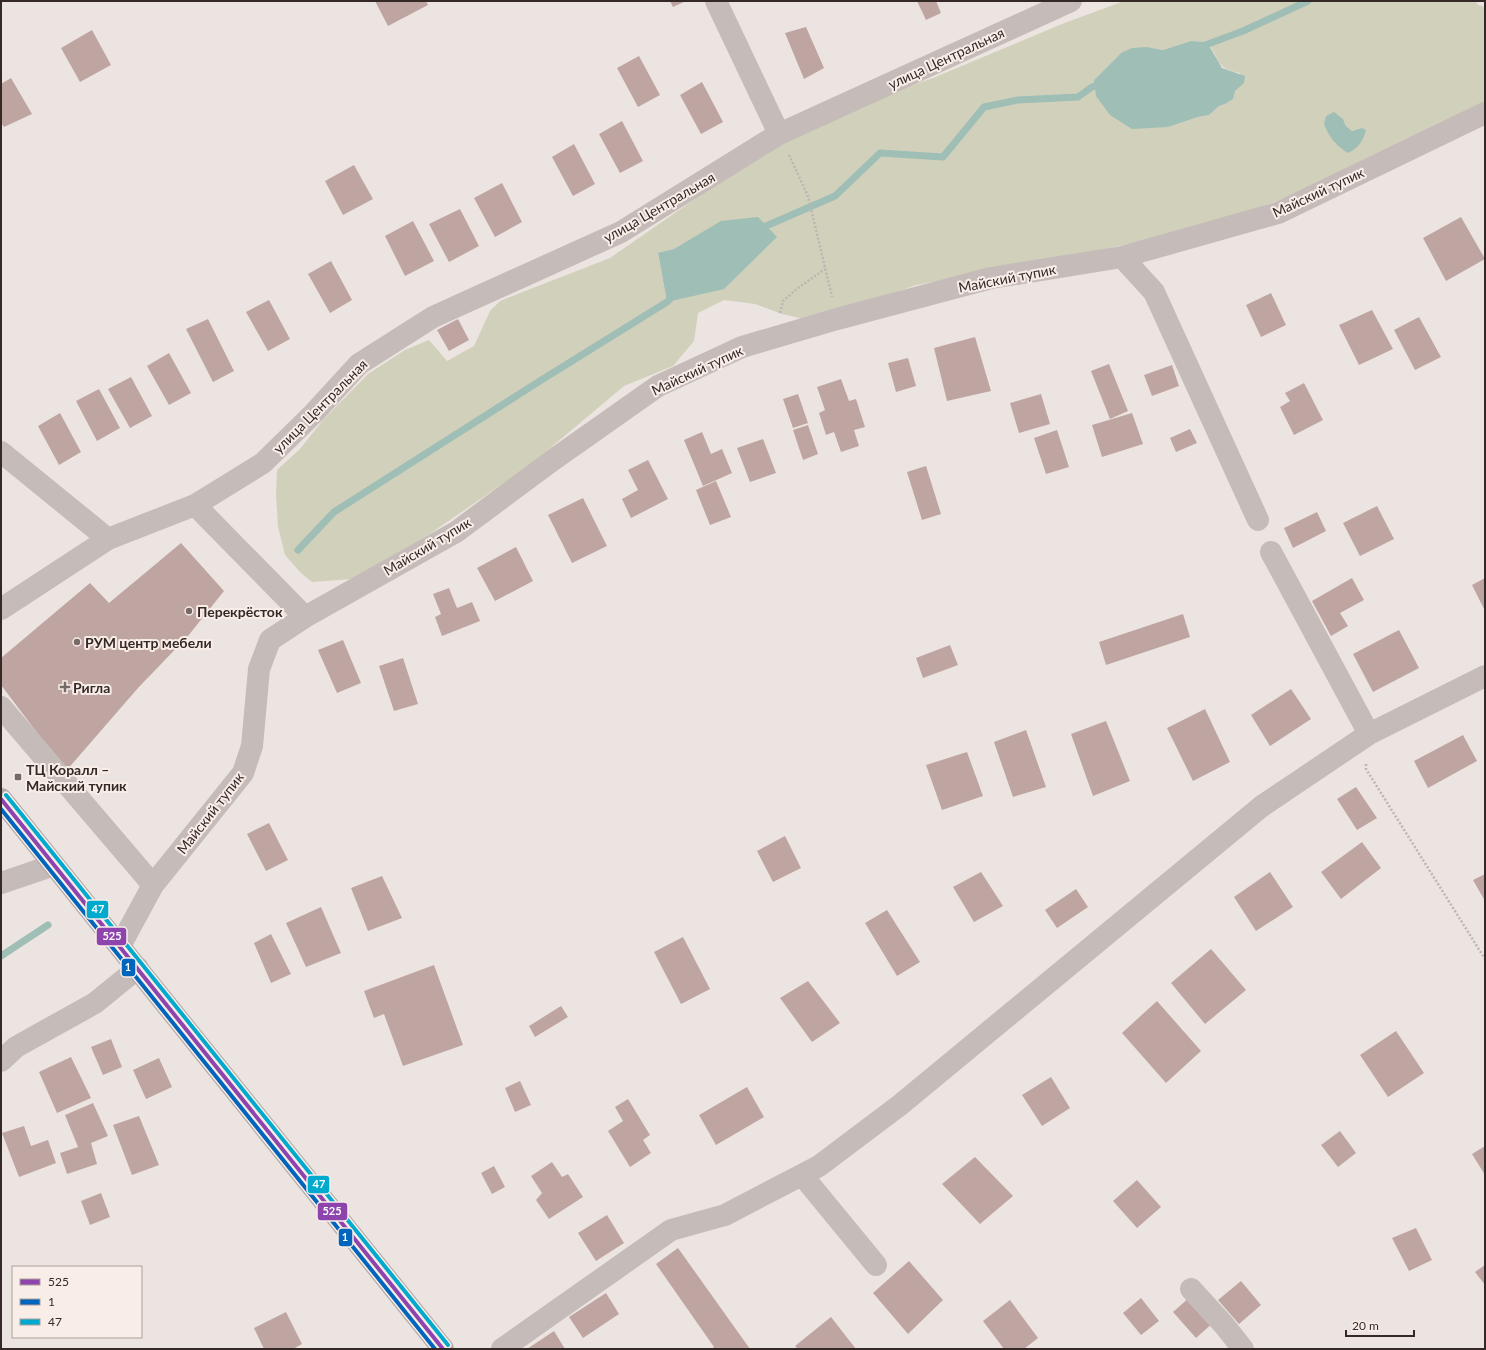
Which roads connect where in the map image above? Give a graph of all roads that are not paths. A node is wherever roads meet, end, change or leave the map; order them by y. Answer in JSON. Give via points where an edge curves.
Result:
{"nodes":[{"id":1,"x":716,"y":1,"type":"edge"},
{"id":2,"x":1070,"y":1,"type":"edge"},
{"id":3,"x":1485,"y":113,"type":"edge"},
{"id":4,"x":779,"y":134,"type":"junction"},
{"id":5,"x":1122,"y":257,"type":"junction"},
{"id":6,"x":1,"y":452,"type":"edge"},
{"id":7,"x":195,"y":505,"type":"junction"},
{"id":8,"x":1258,"y":520,"type":"dead end"},
{"id":9,"x":108,"y":539,"type":"junction"},
{"id":10,"x":1271,"y":552,"type":"dead end"},
{"id":11,"x":1,"y":609,"type":"edge"},
{"id":12,"x":305,"y":617,"type":"junction"},
{"id":13,"x":1485,"y":676,"type":"edge"},
{"id":14,"x":1,"y":707,"type":"edge"},
{"id":15,"x":1369,"y":734,"type":"junction"},
{"id":16,"x":1,"y":799,"type":"edge"},
{"id":17,"x":54,"y":865,"type":"junction"},
{"id":18,"x":1,"y":883,"type":"edge"},
{"id":19,"x":153,"y":885,"type":"junction"},
{"id":20,"x":120,"y":946,"type":"junction"},
{"id":21,"x":138,"y":968,"type":"junction"},
{"id":22,"x":1,"y":1061,"type":"edge"},
{"id":23,"x":802,"y":1175,"type":"junction"},
{"id":24,"x":876,"y":1265,"type":"dead end"},
{"id":25,"x":1191,"y":1289,"type":"dead end"},
{"id":26,"x":443,"y":1349,"type":"edge"},
{"id":27,"x":502,"y":1349,"type":"edge"},
{"id":28,"x":1243,"y":1349,"type":"edge"}],
"edges":[{"from":1,"to":4,"type":"street"},
{"from":2,"to":4,"type":"street","name":"улица Центральная"},
{"from":3,"to":5,"type":"street","name":"Майский тупик","via":[[1278,213]]},
{"from":4,"to":7,"type":"street","name":"улица Центральная","via":[[621,232],[434,317],[359,364],[263,463]]},
{"from":5,"to":8,"type":"street","via":[[1154,292]]},
{"from":5,"to":12,"type":"street","name":"Майский тупик","via":[[991,278],[742,347],[658,386],[456,532]]},
{"from":6,"to":9,"type":"street"},
{"from":7,"to":9,"type":"street","name":"улица Центральная"},
{"from":7,"to":12,"type":"street"},
{"from":9,"to":11,"type":"street","name":"улица Центральная"},
{"from":10,"to":15,"type":"street"},
{"from":12,"to":19,"type":"street","name":"Майский тупик","via":[[270,640],[267,647],[259,669],[252,746],[243,773]]},
{"from":13,"to":15,"type":"street"},
{"from":14,"to":19,"type":"street"},
{"from":15,"to":23,"type":"street","via":[[1262,806],[900,1105],[819,1166]]},
{"from":16,"to":17,"type":"main road"},
{"from":17,"to":18,"type":"street"},
{"from":17,"to":20,"type":"main road"},
{"from":19,"to":20,"type":"street","name":"Майский тупик"},
{"from":20,"to":21,"type":"main road"},
{"from":21,"to":22,"type":"street","via":[[95,1003],[16,1047]]},
{"from":21,"to":26,"type":"main road"},
{"from":23,"to":24,"type":"street"},
{"from":23,"to":27,"type":"street","via":[[725,1215],[670,1230]]},
{"from":25,"to":28,"type":"street"}]}
